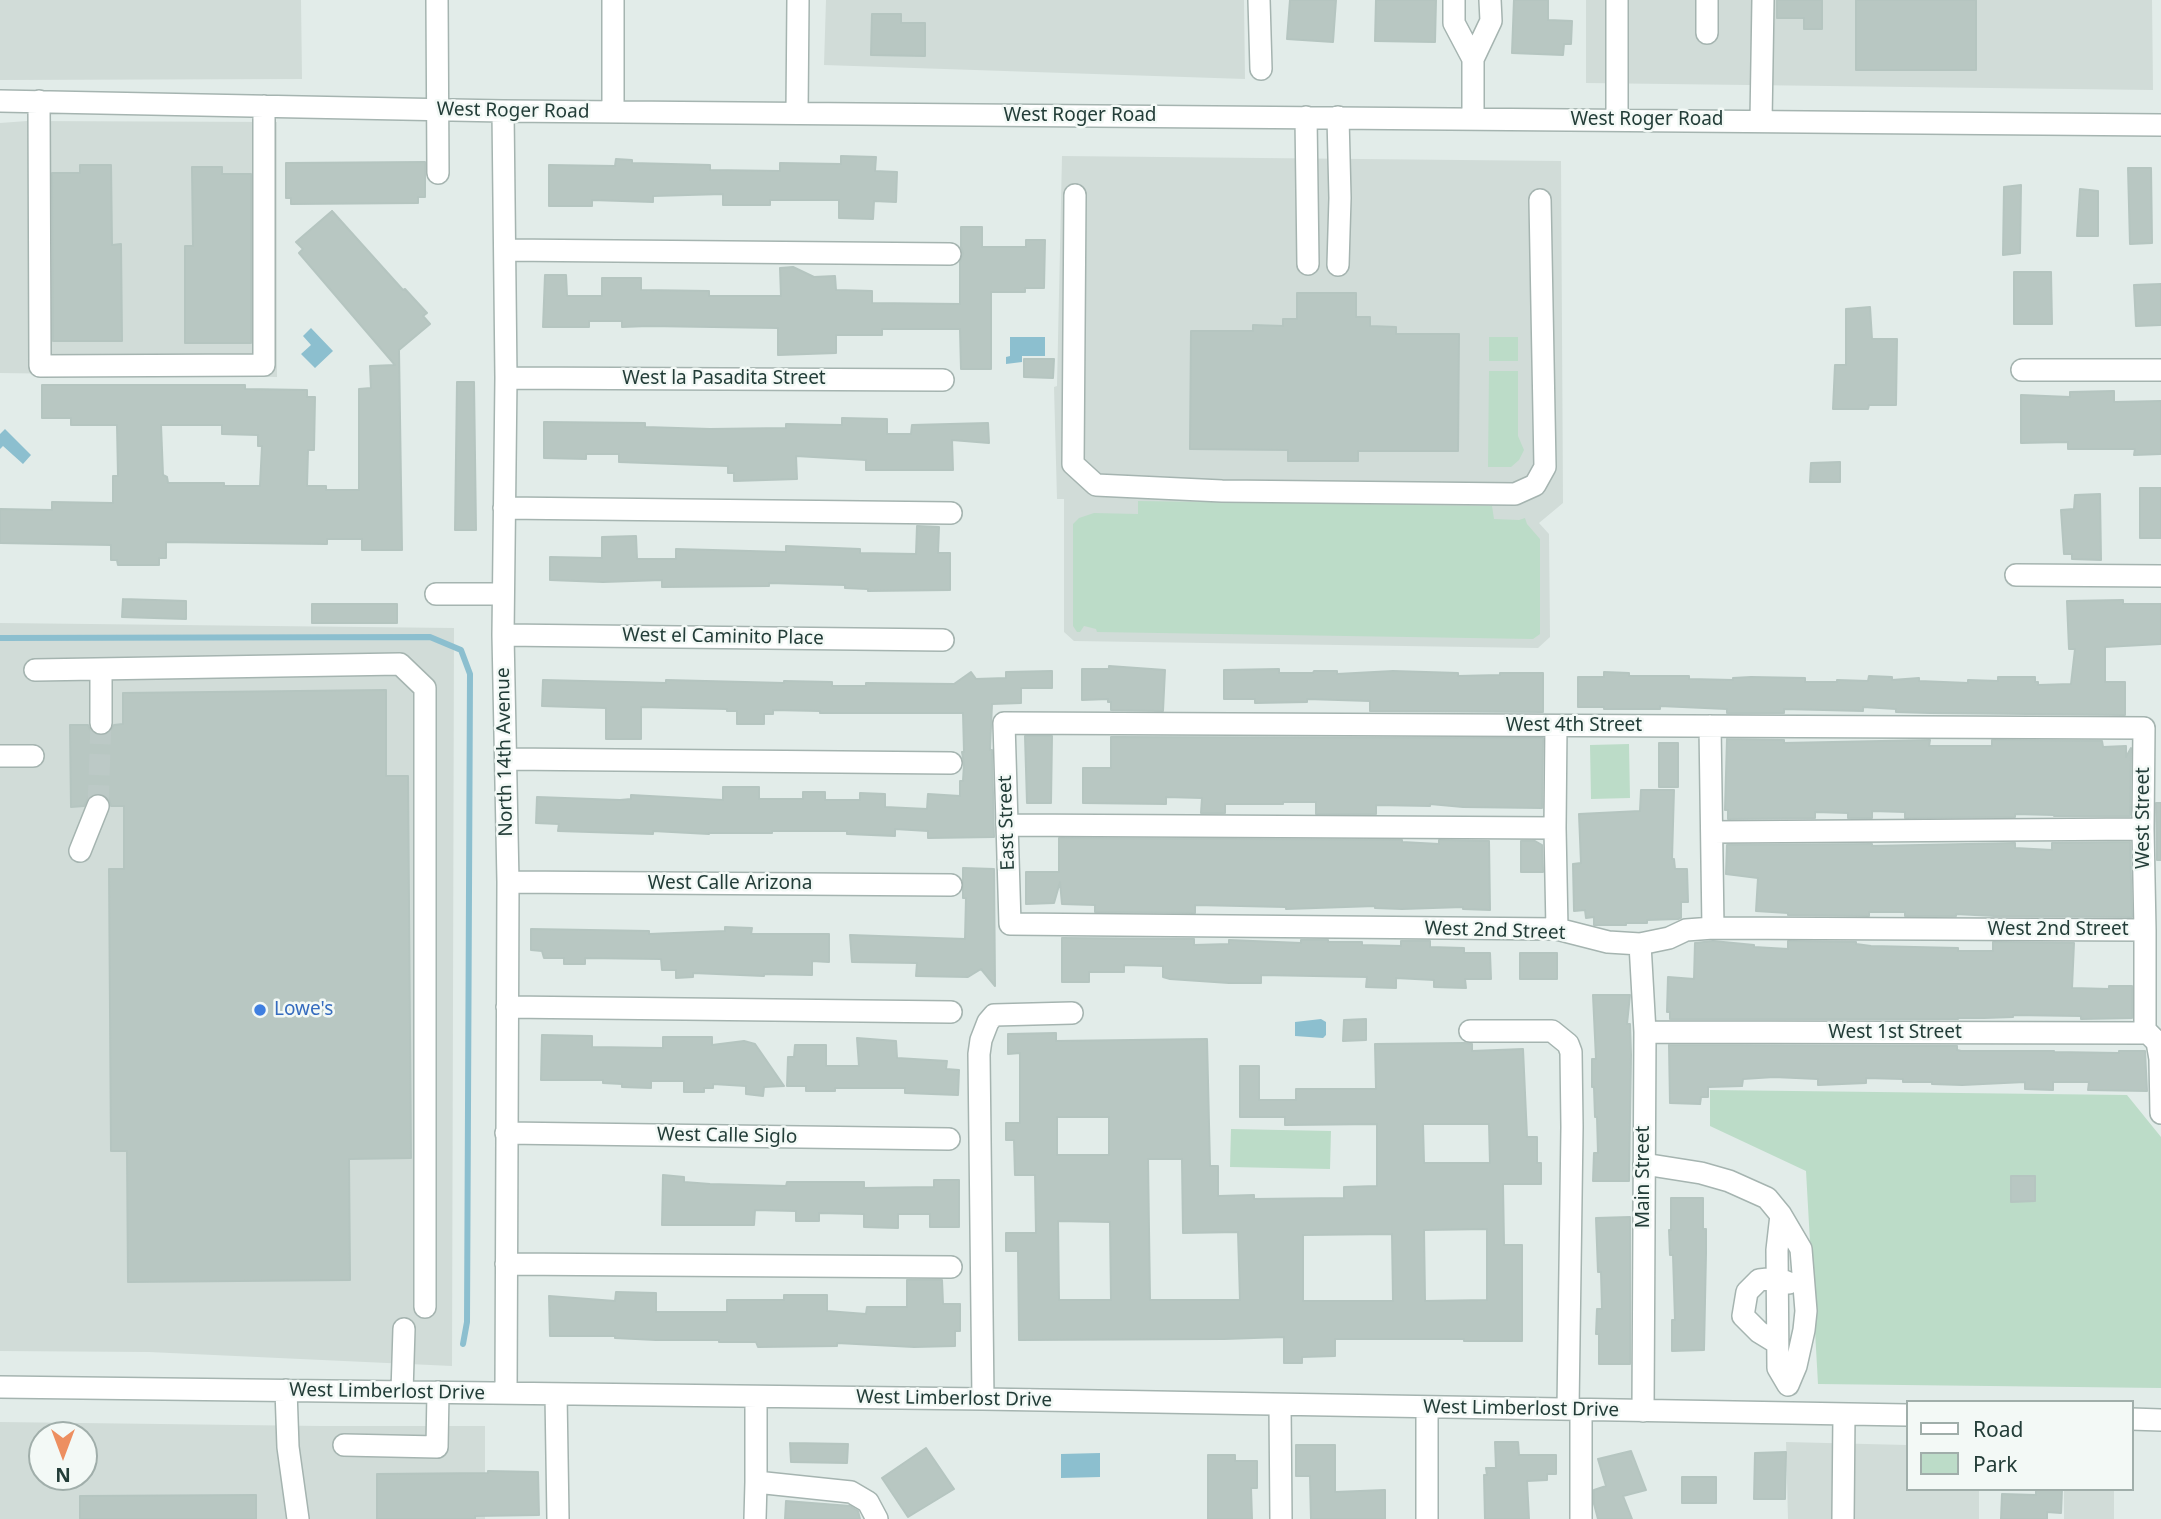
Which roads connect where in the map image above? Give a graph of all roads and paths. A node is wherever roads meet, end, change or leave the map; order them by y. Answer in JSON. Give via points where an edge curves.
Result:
{"nodes":[{"id":1,"x":437,"y":0,"type":"edge"},
{"id":2,"x":613,"y":0,"type":"edge"},
{"id":3,"x":798,"y":0,"type":"edge"},
{"id":4,"x":1259,"y":0,"type":"edge"},
{"id":5,"x":1454,"y":0,"type":"edge"},
{"id":6,"x":1490,"y":0,"type":"edge"},
{"id":7,"x":1617,"y":0,"type":"edge"},
{"id":8,"x":1707,"y":0,"type":"edge"},
{"id":9,"x":1763,"y":0,"type":"edge"},
{"id":10,"x":1707,"y":33,"type":"dead end"},
{"id":11,"x":1473,"y":59,"type":"junction"},
{"id":12,"x":1261,"y":69,"type":"dead end"},
{"id":13,"x":0,"y":100,"type":"edge"},
{"id":14,"x":40,"y":101,"type":"junction"},
{"id":15,"x":264,"y":106,"type":"junction"},
{"id":16,"x":438,"y":110,"type":"junction"},
{"id":17,"x":503,"y":111,"type":"junction"},
{"id":18,"x":613,"y":112,"type":"junction"},
{"id":19,"x":797,"y":113,"type":"junction"},
{"id":20,"x":1306,"y":117,"type":"junction"},
{"id":21,"x":1338,"y":117,"type":"junction"},
{"id":22,"x":1473,"y":118,"type":"junction"},
{"id":23,"x":1617,"y":120,"type":"junction"},
{"id":24,"x":1761,"y":121,"type":"junction"},
{"id":25,"x":2161,"y":125,"type":"edge"},
{"id":26,"x":438,"y":173,"type":"dead end"},
{"id":27,"x":1075,"y":195,"type":"dead end"},
{"id":28,"x":1540,"y":200,"type":"dead end"},
{"id":29,"x":505,"y":250,"type":"junction"},
{"id":30,"x":950,"y":254,"type":"dead end"},
{"id":31,"x":1308,"y":264,"type":"dead end"},
{"id":32,"x":1338,"y":265,"type":"dead end"},
{"id":33,"x":2022,"y":370,"type":"dead end"},
{"id":34,"x":2161,"y":370,"type":"edge"},
{"id":35,"x":506,"y":378,"type":"junction"},
{"id":36,"x":943,"y":380,"type":"dead end"},
{"id":37,"x":504,"y":508,"type":"junction"},
{"id":38,"x":951,"y":513,"type":"dead end"},
{"id":39,"x":2016,"y":575,"type":"dead end"},
{"id":40,"x":2161,"y":576,"type":"edge"},
{"id":41,"x":436,"y":594,"type":"dead end"},
{"id":42,"x":503,"y":594,"type":"junction"},
{"id":43,"x":503,"y":635,"type":"junction"},
{"id":44,"x":943,"y":640,"type":"dead end"},
{"id":45,"x":101,"y":668,"type":"junction"},
{"id":46,"x":35,"y":670,"type":"dead end"},
{"id":47,"x":101,"y":723,"type":"tunnel mouth"},
{"id":48,"x":1004,"y":723,"type":"joint"},
{"id":49,"x":1556,"y":726,"type":"junction"},
{"id":50,"x":1710,"y":726,"type":"junction"},
{"id":51,"x":2144,"y":728,"type":"joint"},
{"id":52,"x":0,"y":756,"type":"edge"},
{"id":53,"x":33,"y":756,"type":"dead end"},
{"id":54,"x":506,"y":759,"type":"junction"},
{"id":55,"x":951,"y":763,"type":"dead end"},
{"id":56,"x":98,"y":806,"type":"tunnel mouth"},
{"id":57,"x":1007,"y":825,"type":"junction"},
{"id":58,"x":1555,"y":828,"type":"junction"},
{"id":59,"x":2143,"y":829,"type":"junction"},
{"id":60,"x":1712,"y":832,"type":"junction"},
{"id":61,"x":80,"y":851,"type":"dead end"},
{"id":62,"x":508,"y":882,"type":"junction"},
{"id":63,"x":951,"y":885,"type":"dead end"},
{"id":64,"x":1010,"y":924,"type":"joint"},
{"id":65,"x":1713,"y":928,"type":"junction"},
{"id":66,"x":1557,"y":929,"type":"junction"},
{"id":67,"x":2145,"y":930,"type":"junction"},
{"id":68,"x":1640,"y":944,"type":"junction"},
{"id":69,"x":507,"y":1007,"type":"junction"},
{"id":70,"x":951,"y":1012,"type":"dead end"},
{"id":71,"x":1072,"y":1013,"type":"dead end"},
{"id":72,"x":1470,"y":1031,"type":"dead end"},
{"id":73,"x":1645,"y":1032,"type":"junction"},
{"id":74,"x":2145,"y":1032,"type":"junction"},
{"id":75,"x":2161,"y":1114,"type":"edge"},
{"id":76,"x":506,"y":1133,"type":"junction"},
{"id":77,"x":949,"y":1139,"type":"dead end"},
{"id":78,"x":1644,"y":1164,"type":"junction"},
{"id":79,"x":1781,"y":1215,"type":"junction"},
{"id":80,"x":506,"y":1264,"type":"junction"},
{"id":81,"x":951,"y":1267,"type":"dead end"},
{"id":82,"x":1777,"y":1278,"type":"junction"},
{"id":83,"x":1804,"y":1295,"type":"junction"},
{"id":84,"x":425,"y":1307,"type":"dead end"},
{"id":85,"x":404,"y":1329,"type":"dead end"},
{"id":86,"x":1777,"y":1343,"type":"junction"},
{"id":87,"x":1788,"y":1385,"type":"junction"},
{"id":88,"x":0,"y":1387,"type":"edge"},
{"id":89,"x":286,"y":1391,"type":"junction"},
{"id":90,"x":402,"y":1392,"type":"junction"},
{"id":91,"x":438,"y":1392,"type":"junction"},
{"id":92,"x":506,"y":1393,"type":"junction"},
{"id":93,"x":556,"y":1394,"type":"junction"},
{"id":94,"x":757,"y":1396,"type":"junction"},
{"id":95,"x":983,"y":1399,"type":"junction"},
{"id":96,"x":1280,"y":1405,"type":"junction"},
{"id":97,"x":1427,"y":1407,"type":"junction"},
{"id":98,"x":1575,"y":1409,"type":"junction"},
{"id":99,"x":1643,"y":1411,"type":"junction"},
{"id":100,"x":1789,"y":1413,"type":"junction"},
{"id":101,"x":1844,"y":1414,"type":"junction"},
{"id":102,"x":1906,"y":1415,"type":"edge"},
{"id":103,"x":2133,"y":1419,"type":"edge"},
{"id":104,"x":2161,"y":1420,"type":"edge"},
{"id":105,"x":344,"y":1445,"type":"dead end"},
{"id":106,"x":756,"y":1482,"type":"junction"},
{"id":107,"x":298,"y":1519,"type":"edge"},
{"id":108,"x":558,"y":1519,"type":"edge"},
{"id":109,"x":755,"y":1519,"type":"edge"},
{"id":110,"x":877,"y":1519,"type":"edge"},
{"id":111,"x":1281,"y":1519,"type":"edge"},
{"id":112,"x":1427,"y":1519,"type":"edge"},
{"id":113,"x":1581,"y":1519,"type":"edge"},
{"id":114,"x":1843,"y":1519,"type":"edge"}],
"edges":[{"from":1,"to":16,"type":"street"},
{"from":2,"to":18,"type":"street"},
{"from":3,"to":19,"type":"street"},
{"from":4,"to":12,"type":"street"},
{"from":5,"to":11,"type":"street","via":[[1454,23]]},
{"from":6,"to":11,"type":"street","via":[[1490,21]]},
{"from":7,"to":23,"type":"street"},
{"from":8,"to":10,"type":"street"},
{"from":9,"to":24,"type":"street"},
{"from":11,"to":22,"type":"street"},
{"from":13,"to":14,"type":"street","name":"West Roger Road"},
{"from":14,"to":15,"type":"street","name":"West Roger Road"},
{"from":14,"to":15,"type":"street","via":[[40,366],[264,365]]},
{"from":15,"to":16,"type":"street","name":"West Roger Road"},
{"from":16,"to":17,"type":"street","name":"West Roger Road"},
{"from":16,"to":26,"type":"street"},
{"from":17,"to":18,"type":"street","name":"West Roger Road"},
{"from":17,"to":29,"type":"street","name":"North 14th Avenue"},
{"from":18,"to":19,"type":"street","name":"West Roger Road"},
{"from":19,"to":20,"type":"street","name":"West Roger Road"},
{"from":20,"to":21,"type":"street","name":"West Roger Road"},
{"from":20,"to":31,"type":"street"},
{"from":21,"to":22,"type":"street","name":"West Roger Road"},
{"from":21,"to":32,"type":"street"},
{"from":22,"to":23,"type":"street","name":"West Roger Road"},
{"from":23,"to":24,"type":"street","name":"West Roger Road"},
{"from":24,"to":25,"type":"street","name":"West Roger Road"},
{"from":27,"to":28,"type":"street","via":[[1073,464],[1096,485],[1222,491],[1515,494],[1535,485],[1545,467]]},
{"from":29,"to":30,"type":"street"},
{"from":29,"to":35,"type":"street","name":"North 14th Avenue"},
{"from":33,"to":34,"type":"street"},
{"from":35,"to":36,"type":"street","name":"West la Pasadita Street"},
{"from":35,"to":37,"type":"street","name":"North 14th Avenue"},
{"from":37,"to":38,"type":"street"},
{"from":37,"to":42,"type":"street","name":"North 14th Avenue"},
{"from":39,"to":40,"type":"street"},
{"from":41,"to":42,"type":"street"},
{"from":42,"to":43,"type":"street","name":"North 14th Avenue"},
{"from":43,"to":44,"type":"street","name":"West el Caminito Place"},
{"from":43,"to":54,"type":"street","name":"North 14th Avenue"},
{"from":45,"to":46,"type":"street"},
{"from":45,"to":47,"type":"street"},
{"from":45,"to":84,"type":"street","via":[[400,664],[425,688]]},
{"from":48,"to":49,"type":"street","name":"West 4th Street"},
{"from":48,"to":57,"type":"street","name":"East Street"},
{"from":49,"to":50,"type":"street","name":"West 4th Street"},
{"from":49,"to":58,"type":"street"},
{"from":50,"to":51,"type":"street","name":"West 4th Street"},
{"from":50,"to":60,"type":"street"},
{"from":51,"to":59,"type":"street","name":"West Street"},
{"from":52,"to":53,"type":"street"},
{"from":54,"to":55,"type":"street"},
{"from":54,"to":62,"type":"street","name":"North 14th Avenue"},
{"from":56,"to":61,"type":"street"},
{"from":57,"to":58,"type":"street"},
{"from":57,"to":64,"type":"street","name":"East Street"},
{"from":58,"to":66,"type":"street"},
{"from":59,"to":60,"type":"street"},
{"from":59,"to":67,"type":"street","name":"West Street"},
{"from":60,"to":65,"type":"street"},
{"from":62,"to":63,"type":"street","name":"West Calle Arizona"},
{"from":62,"to":69,"type":"street","name":"North 14th Avenue"},
{"from":64,"to":66,"type":"street","name":"West 2nd Street"},
{"from":65,"to":67,"type":"street","name":"West 2nd Street"},
{"from":65,"to":68,"type":"street","name":"West 2nd Street","via":[[1686,930],[1669,939]]},
{"from":66,"to":68,"type":"street","name":"West 2nd Street","via":[[1608,942]]},
{"from":67,"to":74,"type":"street","name":"West Street"},
{"from":68,"to":73,"type":"street","name":"Main Street"},
{"from":69,"to":70,"type":"street"},
{"from":69,"to":76,"type":"street","name":"North 14th Avenue"},
{"from":71,"to":95,"type":"street","via":[[994,1015],[981,1040]]},
{"from":72,"to":98,"type":"street","via":[[1552,1031],[1571,1052]]},
{"from":73,"to":74,"type":"street","name":"West 1st Street"},
{"from":73,"to":78,"type":"street","name":"Main Street"},
{"from":74,"to":75,"type":"street","via":[[2157,1042]]},
{"from":76,"to":77,"type":"street","name":"West Calle Siglo"},
{"from":76,"to":80,"type":"street","name":"North 14th Avenue"},
{"from":78,"to":79,"type":"street","via":[[1729,1181],[1767,1198]]},
{"from":78,"to":99,"type":"street","name":"Main Street"},
{"from":79,"to":82,"type":"street"},
{"from":79,"to":83,"type":"street","via":[[1801,1249]]},
{"from":80,"to":81,"type":"street"},
{"from":80,"to":92,"type":"street","name":"North 14th Avenue"},
{"from":82,"to":83,"type":"street"},
{"from":82,"to":86,"type":"street"},
{"from":82,"to":86,"type":"street","via":[[1759,1280],[1747,1292],[1743,1315]]},
{"from":83,"to":87,"type":"street","via":[[1804,1330]]},
{"from":85,"to":90,"type":"street"},
{"from":86,"to":87,"type":"street","via":[[1778,1367]]},
{"from":87,"to":100,"type":"street"},
{"from":88,"to":89,"type":"street","name":"West Limberlost Drive"},
{"from":89,"to":90,"type":"street","name":"West Limberlost Drive"},
{"from":89,"to":107,"type":"street","via":[[289,1465]]},
{"from":90,"to":91,"type":"street","name":"West Limberlost Drive"},
{"from":91,"to":92,"type":"street","name":"West Limberlost Drive"},
{"from":91,"to":105,"type":"street","via":[[437,1447]]},
{"from":92,"to":93,"type":"street","name":"West Limberlost Drive"},
{"from":93,"to":94,"type":"street","name":"West Limberlost Drive"},
{"from":93,"to":108,"type":"street"},
{"from":94,"to":95,"type":"street","name":"West Limberlost Drive"},
{"from":94,"to":106,"type":"street"},
{"from":95,"to":96,"type":"street","name":"West Limberlost Drive"},
{"from":96,"to":97,"type":"street","name":"West Limberlost Drive"},
{"from":96,"to":111,"type":"street"},
{"from":97,"to":98,"type":"street","name":"West Limberlost Drive"},
{"from":97,"to":112,"type":"street"},
{"from":98,"to":99,"type":"street","name":"West Limberlost Drive"},
{"from":98,"to":113,"type":"street"},
{"from":99,"to":100,"type":"street","name":"West Limberlost Drive"},
{"from":100,"to":101,"type":"street","name":"West Limberlost Drive"},
{"from":101,"to":102,"type":"street","name":"West Limberlost Drive"},
{"from":101,"to":114,"type":"street"},
{"from":103,"to":104,"type":"street"},
{"from":106,"to":109,"type":"street"},
{"from":106,"to":110,"type":"street","via":[[851,1492],[868,1502]]}]}
